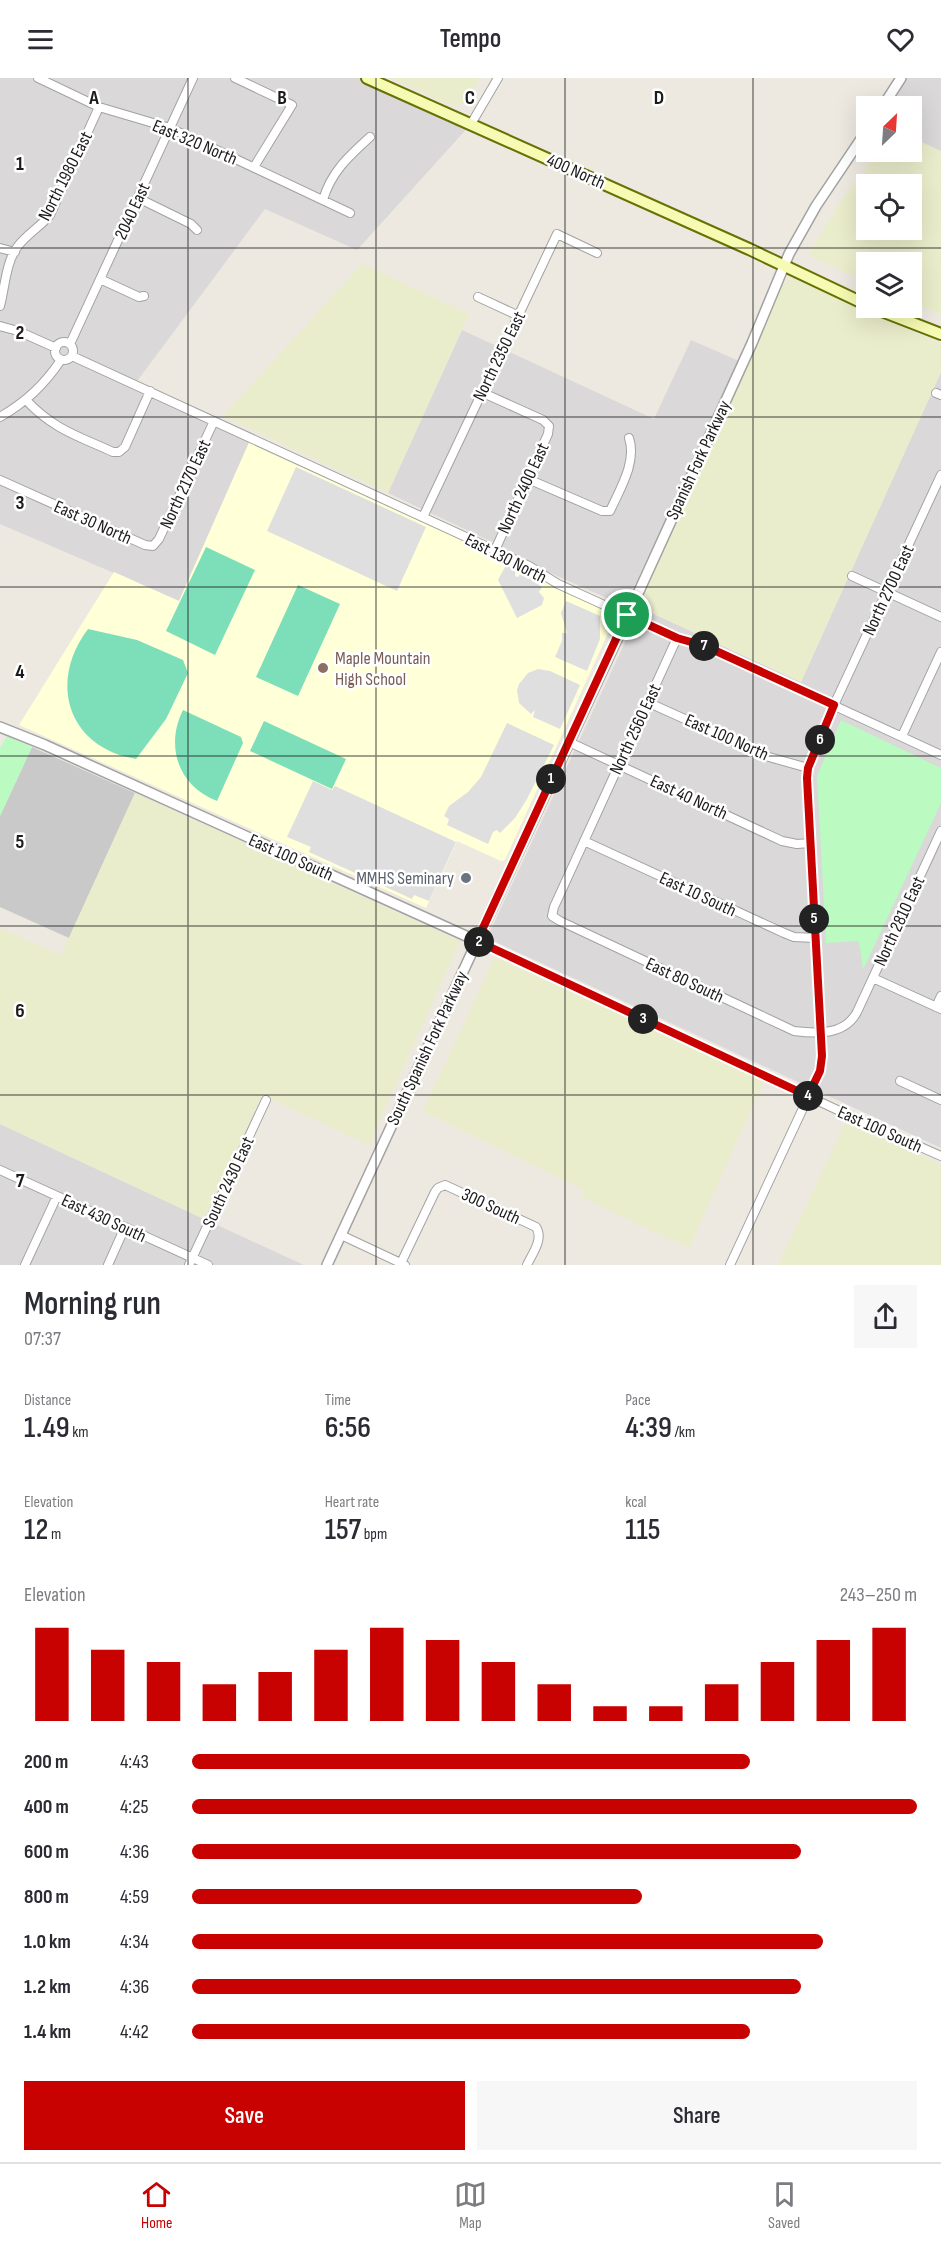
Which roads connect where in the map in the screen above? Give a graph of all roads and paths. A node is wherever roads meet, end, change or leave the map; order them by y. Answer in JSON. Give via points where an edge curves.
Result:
{"nodes":[{"id":1,"x":38,"y":78,"type":"edge"},
{"id":2,"x":193,"y":78,"type":"edge"},
{"id":3,"x":235,"y":78,"type":"edge"},
{"id":4,"x":367,"y":78,"type":"edge"},
{"id":5,"x":498,"y":78,"type":"edge"},
{"id":6,"x":901,"y":78,"type":"edge"},
{"id":7,"x":889,"y":96,"type":"edge"},
{"id":8,"x":99,"y":107,"type":"junction"},
{"id":9,"x":471,"y":124,"type":"junction"},
{"id":10,"x":170,"y":128,"type":"junction"},
{"id":11,"x":370,"y":137,"type":"dead end"},
{"id":12,"x":856,"y":147,"type":"edge"},
{"id":13,"x":254,"y":167,"type":"junction"},
{"id":14,"x":138,"y":198,"type":"junction"},
{"id":15,"x":322,"y":200,"type":"junction"},
{"id":16,"x":350,"y":213,"type":"dead end"},
{"id":17,"x":196,"y":230,"type":"dead end"},
{"id":18,"x":0,"y":248,"type":"edge"},
{"id":19,"x":15,"y":252,"type":"junction"},
{"id":20,"x":597,"y":253,"type":"dead end"},
{"id":21,"x":784,"y":265,"type":"junction"},
{"id":22,"x":100,"y":279,"type":"junction"},
{"id":23,"x":856,"y":293,"type":"edge"},
{"id":24,"x":144,"y":296,"type":"dead end"},
{"id":25,"x":478,"y":297,"type":"dead end"},
{"id":26,"x":856,"y":300,"type":"edge"},
{"id":27,"x":0,"y":306,"type":"edge"},
{"id":28,"x":519,"y":316,"type":"junction"},
{"id":29,"x":900,"y":318,"type":"edge"},
{"id":30,"x":915,"y":318,"type":"edge"},
{"id":31,"x":0,"y":326,"type":"edge"},
{"id":32,"x":941,"y":328,"type":"edge"},
{"id":33,"x":941,"y":334,"type":"edge"},
{"id":34,"x":70,"y":344,"type":"junction"},
{"id":35,"x":56,"y":348,"type":"junction"},
{"id":36,"x":72,"y":356,"type":"junction"},
{"id":37,"x":61,"y":360,"type":"junction"},
{"id":38,"x":150,"y":392,"type":"junction"},
{"id":39,"x":481,"y":392,"type":"junction"},
{"id":40,"x":26,"y":400,"type":"junction"},
{"id":41,"x":0,"y":417,"type":"edge"},
{"id":42,"x":214,"y":421,"type":"junction"},
{"id":43,"x":629,"y":438,"type":"dead end"},
{"id":44,"x":941,"y":475,"type":"edge"},
{"id":45,"x":528,"y":479,"type":"junction"},
{"id":46,"x":0,"y":480,"type":"edge"},
{"id":47,"x":939,"y":484,"type":"edge"},
{"id":48,"x":423,"y":517,"type":"junction"},
{"id":49,"x":153,"y":546,"type":"joint"},
{"id":50,"x":495,"y":550,"type":"junction"},
{"id":51,"x":852,"y":576,"type":"dead end"},
{"id":52,"x":887,"y":592,"type":"junction"},
{"id":53,"x":627,"y":615,"type":"junction"},
{"id":54,"x":941,"y":617,"type":"edge"},
{"id":55,"x":677,"y":638,"type":"junction"},
{"id":56,"x":941,"y":652,"type":"edge"},
{"id":57,"x":648,"y":702,"type":"junction"},
{"id":58,"x":834,"y":705,"type":"junction"},
{"id":59,"x":0,"y":727,"type":"edge"},
{"id":60,"x":902,"y":736,"type":"junction"},
{"id":61,"x":570,"y":742,"type":"junction"},
{"id":62,"x":941,"y":755,"type":"edge"},
{"id":63,"x":619,"y":765,"type":"junction"},
{"id":64,"x":808,"y":768,"type":"junction"},
{"id":65,"x":543,"y":798,"type":"joint"},
{"id":66,"x":941,"y":831,"type":"edge"},
{"id":67,"x":584,"y":841,"type":"junction"},
{"id":68,"x":810,"y":843,"type":"junction"},
{"id":69,"x":552,"y":916,"type":"joint"},
{"id":70,"x":815,"y":938,"type":"junction"},
{"id":71,"x":477,"y":941,"type":"junction"},
{"id":72,"x":873,"y":978,"type":"junction"},
{"id":73,"x":941,"y":996,"type":"edge"},
{"id":74,"x":938,"y":1008,"type":"edge"},
{"id":75,"x":822,"y":1032,"type":"junction"},
{"id":76,"x":900,"y":1081,"type":"dead end"},
{"id":77,"x":808,"y":1096,"type":"junction"},
{"id":78,"x":266,"y":1100,"type":"dead end"},
{"id":79,"x":941,"y":1100,"type":"edge"},
{"id":80,"x":941,"y":1156,"type":"edge"},
{"id":81,"x":0,"y":1170,"type":"edge"},
{"id":82,"x":57,"y":1196,"type":"junction"},
{"id":83,"x":125,"y":1227,"type":"junction"},
{"id":84,"x":341,"y":1235,"type":"junction"},
{"id":85,"x":191,"y":1261,"type":"edge"},
{"id":86,"x":403,"y":1264,"type":"edge"},
{"id":87,"x":25,"y":1265,"type":"edge"},
{"id":88,"x":108,"y":1265,"type":"edge"},
{"id":89,"x":208,"y":1265,"type":"edge"},
{"id":90,"x":327,"y":1265,"type":"edge"},
{"id":91,"x":527,"y":1265,"type":"edge"},
{"id":92,"x":730,"y":1265,"type":"edge"}],
"edges":[{"from":1,"to":8,"type":"street","name":"East 320 North"},
{"from":2,"to":10,"type":"street","name":"2040 East"},
{"from":3,"to":13,"type":"street","via":[[292,105]]},
{"from":4,"to":9,"type":"main road","name":"400 North"},
{"from":5,"to":9,"type":"street"},
{"from":6,"to":7,"type":"street"},
{"from":8,"to":10,"type":"street","name":"East 320 North"},
{"from":8,"to":19,"type":"street","name":"North 1980 East","via":[[50,215]]},
{"from":9,"to":21,"type":"main road","name":"400 North"},
{"from":10,"to":13,"type":"street","name":"East 320 North"},
{"from":10,"to":14,"type":"street","name":"2040 East"},
{"from":11,"to":15,"type":"street","via":[[333,174]]},
{"from":12,"to":21,"type":"street","name":"Spanish Fork Parkway","via":[[802,228]]},
{"from":13,"to":15,"type":"street","name":"East 320 North"},
{"from":14,"to":17,"type":"street"},
{"from":14,"to":22,"type":"street","name":"2040 East"},
{"from":15,"to":16,"type":"street","name":"East 320 North"},
{"from":18,"to":19,"type":"street"},
{"from":19,"to":27,"type":"street","name":"North 1980 East"},
{"from":20,"to":28,"type":"street","name":"North 2350 East","via":[[556,234]]},
{"from":21,"to":23,"type":"main road","name":"400 North","via":[[800,268]]},
{"from":21,"to":26,"type":"main road","name":"400 North"},
{"from":21,"to":53,"type":"street","name":"Spanish Fork Parkway"},
{"from":22,"to":24,"type":"street"},
{"from":22,"to":34,"type":"street","name":"2040 East"},
{"from":25,"to":28,"type":"street"},
{"from":28,"to":39,"type":"street","name":"North 2350 East"},
{"from":29,"to":33,"type":"main road"},
{"from":30,"to":32,"type":"main road"},
{"from":31,"to":35,"type":"street"},
{"from":34,"to":35,"type":"street","via":[[62,342]]},
{"from":34,"to":36,"type":"street"},
{"from":35,"to":37,"type":"street"},
{"from":36,"to":37,"type":"street"},
{"from":36,"to":38,"type":"street","name":"East 130 North"},
{"from":37,"to":40,"type":"street","via":[[45,383]]},
{"from":38,"to":40,"type":"street","via":[[125,447],[119,452],[56,427]]},
{"from":38,"to":42,"type":"street","name":"East 130 North"},
{"from":39,"to":45,"type":"street","name":"North 2400 East","via":[[549,426]]},
{"from":39,"to":48,"type":"street","name":"North 2350 East"},
{"from":40,"to":41,"type":"street"},
{"from":42,"to":48,"type":"street","name":"East 130 North"},
{"from":42,"to":49,"type":"street","name":"North 2170 East"},
{"from":43,"to":45,"type":"street","via":[[632,447],[626,478],[610,511]]},
{"from":44,"to":47,"type":"street","name":"North 2700 East"},
{"from":45,"to":50,"type":"street","name":"North 2400 East"},
{"from":46,"to":49,"type":"street","name":"East 30 North"},
{"from":47,"to":52,"type":"street","name":"North 2700 East"},
{"from":48,"to":50,"type":"street","name":"East 130 North"},
{"from":50,"to":53,"type":"street","name":"East 130 North","via":[[558,585]]},
{"from":51,"to":52,"type":"street"},
{"from":52,"to":54,"type":"street"},
{"from":52,"to":58,"type":"street","name":"North 2700 East"},
{"from":53,"to":55,"type":"street","name":"East 130 North"},
{"from":53,"to":61,"type":"street","name":"Spanish Fork Parkway"},
{"from":55,"to":57,"type":"street","name":"North 2560 East"},
{"from":55,"to":58,"type":"street","name":"East 130 North","via":[[705,646]]},
{"from":56,"to":60,"type":"street"},
{"from":57,"to":63,"type":"street","name":"North 2560 East"},
{"from":57,"to":64,"type":"street","name":"East 100 North","via":[[769,756]]},
{"from":58,"to":60,"type":"street","name":"East 130 North"},
{"from":58,"to":64,"type":"street","name":"North 2700 East"},
{"from":59,"to":71,"type":"street","name":"East 100 South"},
{"from":60,"to":62,"type":"street","name":"East 130 North"},
{"from":61,"to":63,"type":"street","name":"East 40 North"},
{"from":61,"to":65,"type":"street","name":"Spanish Fork Parkway"},
{"from":63,"to":67,"type":"street","name":"North 2560 East"},
{"from":63,"to":68,"type":"street","name":"East 40 North","via":[[782,841]]},
{"from":64,"to":68,"type":"street"},
{"from":65,"to":71,"type":"street","name":"South Spanish Fork Parkway"},
{"from":66,"to":72,"type":"street","name":"North 2810 East"},
{"from":67,"to":69,"type":"street","name":"North 2560 East"},
{"from":67,"to":70,"type":"street","name":"East 10 South","via":[[784,933]]},
{"from":68,"to":70,"type":"street"},
{"from":69,"to":75,"type":"street","name":"East 80 South","via":[[795,1031]]},
{"from":70,"to":75,"type":"street"},
{"from":71,"to":77,"type":"street","name":"East 100 South"},
{"from":71,"to":84,"type":"street","name":"South Spanish Fork Parkway"},
{"from":72,"to":74,"type":"street"},
{"from":72,"to":75,"type":"street","name":"North 2810 East","via":[[847,1026]]},
{"from":73,"to":74,"type":"street"},
{"from":75,"to":77,"type":"street","via":[[821,1066]]},
{"from":76,"to":79,"type":"street"},
{"from":77,"to":80,"type":"street","name":"East 100 South"},
{"from":77,"to":92,"type":"street"},
{"from":78,"to":85,"type":"street","name":"South 2430 East"},
{"from":81,"to":82,"type":"street","name":"East 430 South"},
{"from":82,"to":83,"type":"street","name":"East 430 South"},
{"from":82,"to":87,"type":"street"},
{"from":83,"to":85,"type":"street","name":"East 430 South"},
{"from":83,"to":88,"type":"street"},
{"from":84,"to":86,"type":"street"},
{"from":84,"to":90,"type":"street","name":"South Spanish Fork Parkway"},
{"from":85,"to":89,"type":"street","name":"East 430 South"},
{"from":86,"to":91,"type":"street","name":"300 South","via":[[435,1192],[448,1185],[533,1225],[539,1238]]}]}
